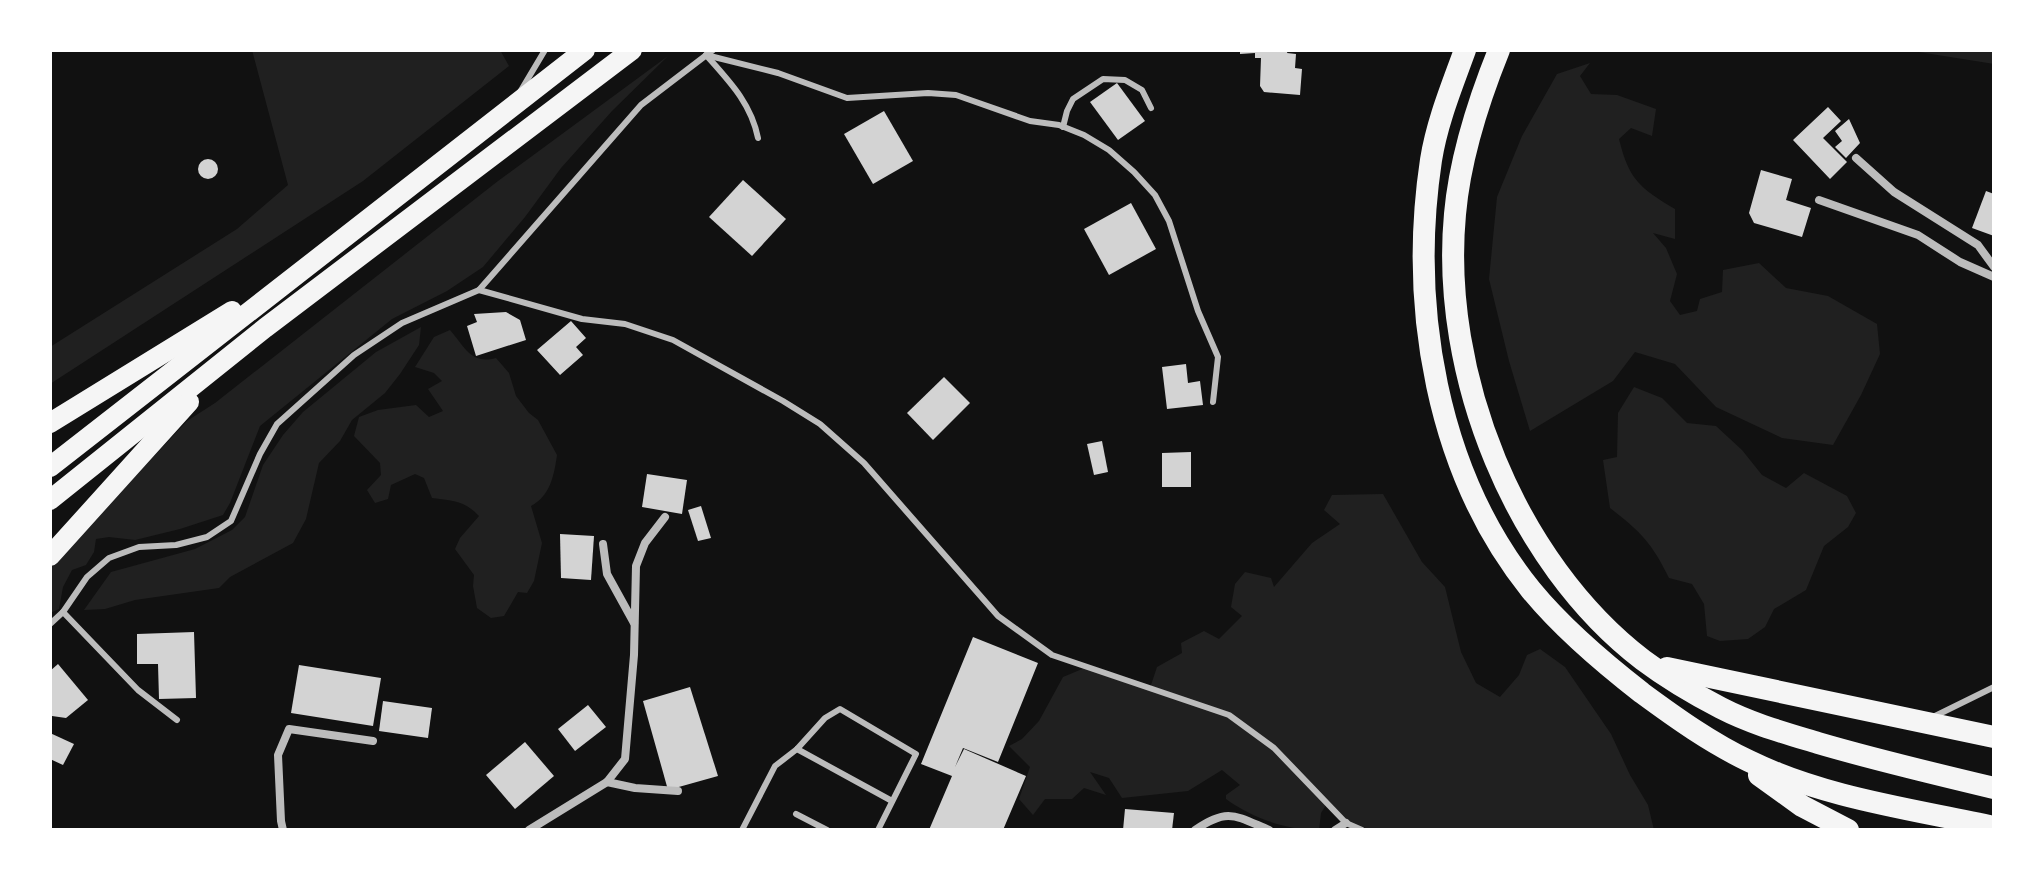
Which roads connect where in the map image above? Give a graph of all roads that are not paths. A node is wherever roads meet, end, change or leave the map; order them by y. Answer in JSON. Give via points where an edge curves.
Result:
{"nodes":[{"id":1,"x":545,"y":50,"type":"edge"},
{"id":2,"x":585,"y":50,"type":"edge"},
{"id":3,"x":632,"y":50,"type":"edge"},
{"id":4,"x":1465,"y":50,"type":"edge"},
{"id":5,"x":1499,"y":50,"type":"edge"},
{"id":6,"x":709,"y":52,"type":"edge"},
{"id":7,"x":510,"y":108,"type":"junction"},
{"id":8,"x":1151,"y":108,"type":"dead end"},
{"id":9,"x":1063,"y":127,"type":"junction"},
{"id":10,"x":758,"y":138,"type":"dead end"},
{"id":11,"x":1856,"y":158,"type":"dead end"},
{"id":12,"x":1819,"y":200,"type":"dead end"},
{"id":13,"x":317,"y":258,"type":"junction"},
{"id":14,"x":1994,"y":267,"type":"edge"},
{"id":15,"x":1994,"y":277,"type":"edge"},
{"id":16,"x":479,"y":290,"type":"junction"},
{"id":17,"x":229,"y":358,"type":"junction"},
{"id":18,"x":1213,"y":402,"type":"dead end"},
{"id":19,"x":50,"y":423,"type":"edge"},
{"id":20,"x":50,"y":467,"type":"edge"},
{"id":21,"x":50,"y":500,"type":"edge"},
{"id":22,"x":665,"y":517,"type":"dead end"},
{"id":23,"x":603,"y":544,"type":"dead end"},
{"id":24,"x":50,"y":556,"type":"edge"},
{"id":25,"x":63,"y":612,"type":"junction"},
{"id":26,"x":634,"y":623,"type":"junction"},
{"id":27,"x":50,"y":624,"type":"edge"},
{"id":28,"x":1644,"y":660,"type":"junction"},
{"id":29,"x":1994,"y":687,"type":"edge"},
{"id":30,"x":177,"y":720,"type":"dead end"},
{"id":31,"x":1922,"y":722,"type":"junction"},
{"id":32,"x":1706,"y":737,"type":"junction"},
{"id":33,"x":1994,"y":737,"type":"edge"},
{"id":34,"x":373,"y":741,"type":"dead end"},
{"id":35,"x":797,"y":749,"type":"junction"},
{"id":36,"x":607,"y":782,"type":"junction"},
{"id":37,"x":1994,"y":788,"type":"edge"},
{"id":38,"x":678,"y":791,"type":"dead end"},
{"id":39,"x":892,"y":801,"type":"junction"},
{"id":40,"x":796,"y":814,"type":"dead end"},
{"id":41,"x":1346,"y":823,"type":"junction"},
{"id":42,"x":1994,"y":827,"type":"edge"},
{"id":43,"x":283,"y":830,"type":"edge"},
{"id":44,"x":529,"y":830,"type":"edge"},
{"id":45,"x":742,"y":830,"type":"edge"},
{"id":46,"x":827,"y":830,"type":"edge"},
{"id":47,"x":878,"y":830,"type":"edge"},
{"id":48,"x":1195,"y":830,"type":"edge"},
{"id":49,"x":1269,"y":830,"type":"edge"},
{"id":50,"x":1335,"y":830,"type":"edge"},
{"id":51,"x":1362,"y":830,"type":"edge"},
{"id":52,"x":1848,"y":830,"type":"edge"}],
"edges":[{"from":1,"to":7,"type":"lane"},
{"from":2,"to":7,"type":"highway"},
{"from":3,"to":17,"type":"highway"},
{"from":4,"to":32,"type":"highway","via":[[1434,146],[1423,239],[1430,352],[1460,458],[1495,534],[1539,599],[1615,671]]},
{"from":5,"to":28,"type":"highway","via":[[1469,139],[1455,214],[1454,274],[1467,371],[1499,468],[1549,560],[1585,604]]},
{"from":6,"to":9,"type":"lane","via":[[847,98],[956,95]]},
{"from":6,"to":10,"type":"lane","via":[[751,110]]},
{"from":6,"to":16,"type":"lane","via":[[641,105]]},
{"from":7,"to":13,"type":"highway"},
{"from":8,"to":9,"type":"lane","via":[[1142,90],[1125,80],[1103,79],[1073,99]]},
{"from":9,"to":18,"type":"lane","via":[[1109,150],[1155,195],[1218,357]]},
{"from":11,"to":14,"type":"street","via":[[1894,192],[1978,245]]},
{"from":12,"to":15,"type":"street","via":[[1918,235]]},
{"from":13,"to":19,"type":"highway"},
{"from":13,"to":20,"type":"highway"},
{"from":16,"to":25,"type":"lane","via":[[402,323],[309,394],[277,424],[231,521],[207,537],[139,547],[109,558],[87,577]]},
{"from":16,"to":41,"type":"lane","via":[[673,340],[783,401],[820,424],[864,463],[998,616],[1052,655],[1229,715],[1274,748]]},
{"from":17,"to":21,"type":"highway"},
{"from":17,"to":24,"type":"highway"},
{"from":22,"to":26,"type":"street","via":[[636,566]]},
{"from":23,"to":26,"type":"street","via":[[607,574]]},
{"from":25,"to":27,"type":"lane"},
{"from":25,"to":30,"type":"lane","via":[[138,690]]},
{"from":26,"to":36,"type":"street","via":[[625,759]]},
{"from":28,"to":31,"type":"highway"},
{"from":28,"to":37,"type":"highway","via":[[1757,725]]},
{"from":29,"to":31,"type":"lane"},
{"from":31,"to":33,"type":"highway"},
{"from":32,"to":42,"type":"highway","via":[[1758,765],[1834,792]]},
{"from":32,"to":52,"type":"highway","via":[[1802,806]]},
{"from":34,"to":43,"type":"street","via":[[289,729],[278,755]]},
{"from":35,"to":39,"type":"lane"},
{"from":35,"to":39,"type":"lane","via":[[840,709],[916,754]]},
{"from":35,"to":45,"type":"lane","via":[[775,766]]},
{"from":36,"to":38,"type":"street"},
{"from":36,"to":44,"type":"street"},
{"from":39,"to":47,"type":"lane"},
{"from":40,"to":46,"type":"lane"},
{"from":41,"to":50,"type":"street"},
{"from":41,"to":51,"type":"lane"},
{"from":48,"to":49,"type":"street","via":[[1231,814]]}]}
